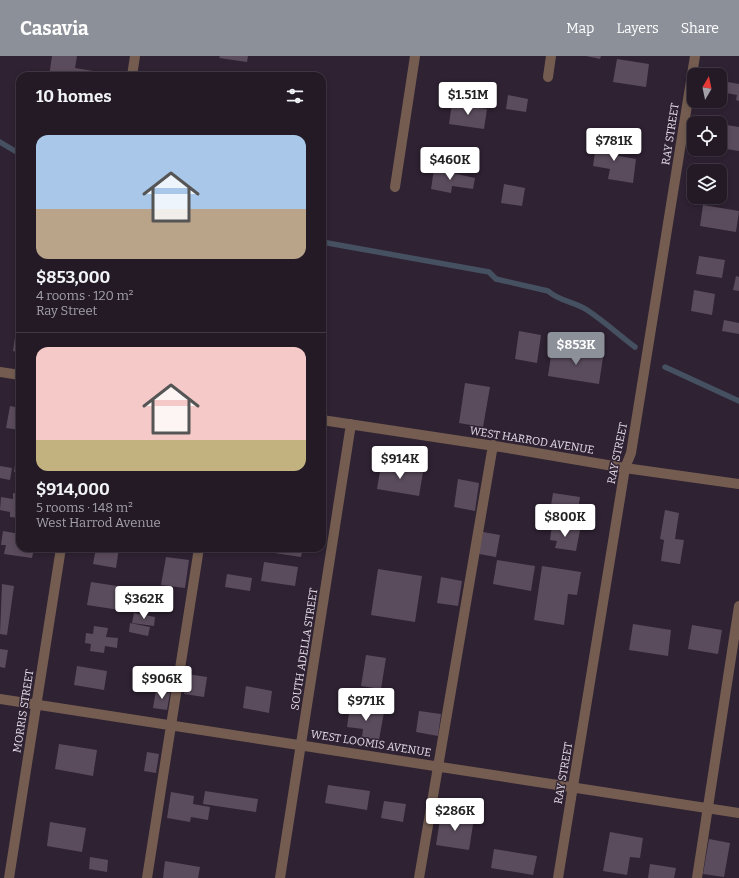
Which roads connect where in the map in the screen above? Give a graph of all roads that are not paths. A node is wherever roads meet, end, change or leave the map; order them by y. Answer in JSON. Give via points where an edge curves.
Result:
{"nodes":[{"id":1,"x":135,"y":56,"type":"edge"},
{"id":2,"x":416,"y":56,"type":"edge"},
{"id":3,"x":551,"y":56,"type":"edge"},
{"id":4,"x":695,"y":56,"type":"edge"},
{"id":5,"x":133,"y":72,"type":"edge"},
{"id":6,"x":548,"y":77,"type":"dead end"},
{"id":7,"x":395,"y":187,"type":"dead end"},
{"id":8,"x":0,"y":372,"type":"edge"},
{"id":9,"x":16,"y":374,"type":"edge"},
{"id":10,"x":326,"y":421,"type":"edge"},
{"id":11,"x":350,"y":424,"type":"junction"},
{"id":12,"x":493,"y":445,"type":"junction"},
{"id":13,"x":626,"y":468,"type":"junction"},
{"id":14,"x":739,"y":484,"type":"edge"},
{"id":15,"x":60,"y":552,"type":"edge"},
{"id":16,"x":198,"y":552,"type":"edge"},
{"id":17,"x":739,"y":606,"type":"edge"},
{"id":18,"x":0,"y":699,"type":"edge"},
{"id":19,"x":36,"y":704,"type":"junction"},
{"id":20,"x":171,"y":725,"type":"junction"},
{"id":21,"x":301,"y":745,"type":"junction"},
{"id":22,"x":438,"y":766,"type":"junction"},
{"id":23,"x":573,"y":786,"type":"junction"},
{"id":24,"x":708,"y":808,"type":"junction"},
{"id":25,"x":739,"y":813,"type":"edge"},
{"id":26,"x":9,"y":878,"type":"edge"},
{"id":27,"x":147,"y":878,"type":"edge"},
{"id":28,"x":280,"y":878,"type":"edge"},
{"id":29,"x":419,"y":878,"type":"edge"},
{"id":30,"x":558,"y":878,"type":"edge"},
{"id":31,"x":697,"y":878,"type":"edge"}],
"edges":[{"from":1,"to":5,"type":"street"},
{"from":2,"to":7,"type":"street"},
{"from":3,"to":6,"type":"street"},
{"from":4,"to":13,"type":"street","name":"RAY STREET","via":[[631,453]]},
{"from":8,"to":9,"type":"street"},
{"from":10,"to":11,"type":"street","name":"WEST HARROD AVENUE"},
{"from":11,"to":12,"type":"street","name":"WEST HARROD AVENUE"},
{"from":11,"to":21,"type":"street","name":"SOUTH ADELLA STREET"},
{"from":12,"to":13,"type":"street","name":"WEST HARROD AVENUE"},
{"from":12,"to":22,"type":"street"},
{"from":13,"to":14,"type":"street","name":"WEST HARROD AVENUE"},
{"from":13,"to":23,"type":"street","name":"RAY STREET"},
{"from":15,"to":19,"type":"street","name":"MORRIS STREET"},
{"from":16,"to":20,"type":"street"},
{"from":17,"to":24,"type":"street"},
{"from":18,"to":19,"type":"street","name":"WEST LOOMIS AVENUE"},
{"from":19,"to":20,"type":"street","name":"WEST LOOMIS AVENUE"},
{"from":19,"to":26,"type":"street","name":"MORRIS STREET"},
{"from":20,"to":21,"type":"street","name":"WEST LOOMIS AVENUE"},
{"from":20,"to":27,"type":"street"},
{"from":21,"to":22,"type":"street","name":"WEST LOOMIS AVENUE"},
{"from":21,"to":28,"type":"street","name":"SOUTH ADELLA STREET"},
{"from":22,"to":23,"type":"street","name":"WEST LOOMIS AVENUE"},
{"from":22,"to":29,"type":"street"},
{"from":23,"to":24,"type":"street","name":"WEST LOOMIS AVENUE"},
{"from":23,"to":30,"type":"street","name":"RAY STREET"},
{"from":24,"to":25,"type":"street","name":"WEST LOOMIS AVENUE"},
{"from":24,"to":31,"type":"street"}]}
